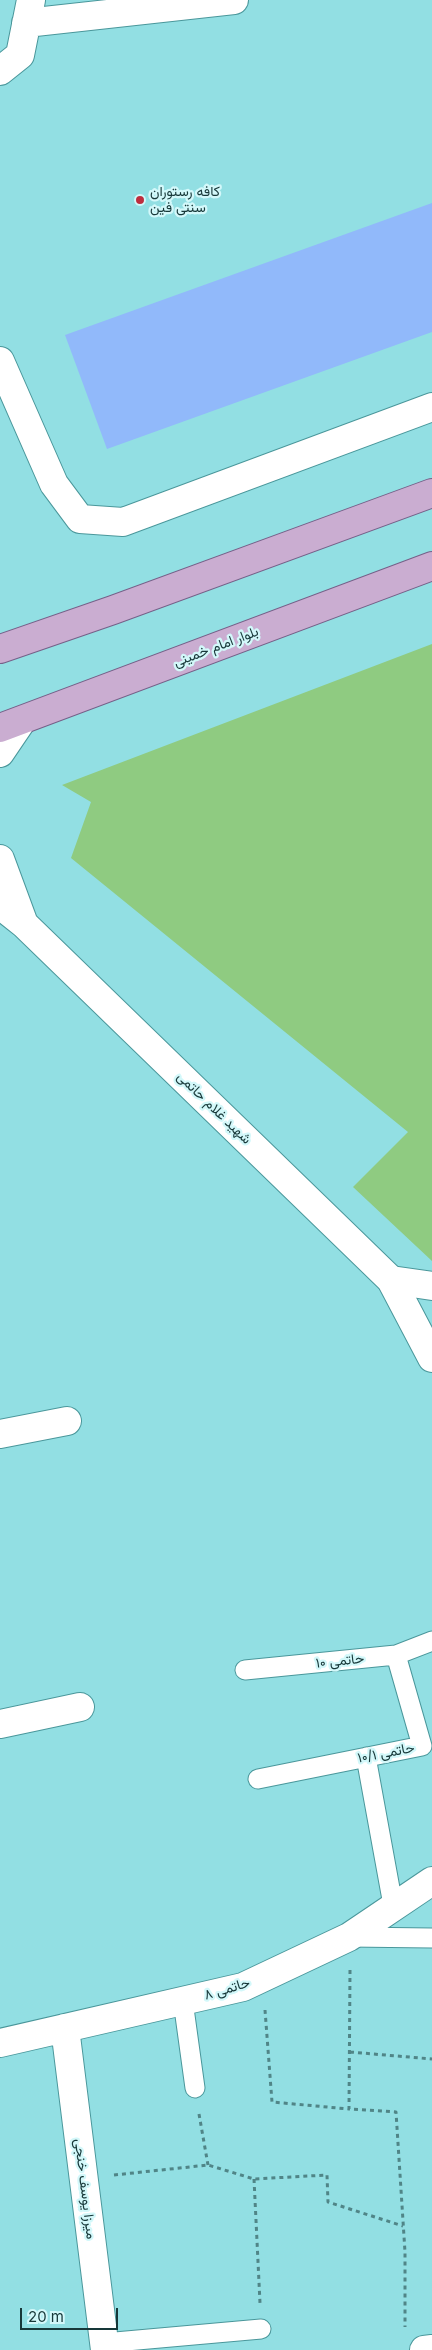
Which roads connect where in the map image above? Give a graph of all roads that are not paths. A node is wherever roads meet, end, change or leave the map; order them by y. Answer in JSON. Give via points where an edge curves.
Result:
{"nodes":[{"id":1,"x":234,"y":0,"type":"edge"},
{"id":2,"x":208,"y":2,"type":"edge"},
{"id":3,"x":29,"y":12,"type":"edge"},
{"id":4,"x":0,"y":71,"type":"edge"},
{"id":5,"x":0,"y":361,"type":"edge"},
{"id":6,"x":432,"y":407,"type":"edge"},
{"id":7,"x":432,"y":493,"type":"edge"},
{"id":8,"x":432,"y":566,"type":"edge"},
{"id":9,"x":0,"y":649,"type":"edge"},
{"id":10,"x":10,"y":725,"type":"edge"},
{"id":11,"x":0,"y":752,"type":"edge"},
{"id":12,"x":0,"y":859,"type":"edge"},
{"id":13,"x":0,"y":905,"type":"edge"},
{"id":14,"x":24,"y":924,"type":"junction"},
{"id":15,"x":391,"y":1280,"type":"junction"},
{"id":16,"x":432,"y":1286,"type":"edge"},
{"id":17,"x":432,"y":1358,"type":"edge"},
{"id":18,"x":67,"y":1421,"type":"dead end"},
{"id":19,"x":0,"y":1434,"type":"edge"},
{"id":20,"x":432,"y":1641,"type":"edge"},
{"id":21,"x":396,"y":1655,"type":"junction"},
{"id":22,"x":245,"y":1670,"type":"dead end"},
{"id":23,"x":80,"y":1707,"type":"dead end"},
{"id":24,"x":0,"y":1724,"type":"edge"},
{"id":25,"x":366,"y":1757,"type":"junction"},
{"id":26,"x":258,"y":1779,"type":"dead end"},
{"id":27,"x":432,"y":1880,"type":"edge"},
{"id":28,"x":393,"y":1906,"type":"junction"},
{"id":29,"x":349,"y":1937,"type":"junction"},
{"id":30,"x":432,"y":1938,"type":"edge"},
{"id":31,"x":183,"y":2001,"type":"junction"},
{"id":32,"x":64,"y":2028,"type":"junction"},
{"id":33,"x":0,"y":2043,"type":"edge"},
{"id":34,"x":195,"y":2088,"type":"road end"},
{"id":35,"x":261,"y":2329,"type":"road end"},
{"id":36,"x":414,"y":2341,"type":"edge"},
{"id":37,"x":105,"y":2346,"type":"edge"},
{"id":38,"x":432,"y":2349,"type":"edge"}],
"edges":[{"from":1,"to":2,"type":"street"},
{"from":2,"to":3,"type":"street"},
{"from":3,"to":4,"type":"street","via":[[20,55]]},
{"from":5,"to":6,"type":"street","via":[[54,484],[80,519],[123,522]]},
{"from":7,"to":9,"type":"main road"},
{"from":8,"to":10,"type":"main road","name":"بلوار امام خمینی"},
{"from":10,"to":11,"type":"street"},
{"from":12,"to":14,"type":"street","name":"شهید غلام حاتمی"},
{"from":13,"to":14,"type":"street"},
{"from":14,"to":15,"type":"street","name":"شهید غلام حاتمی"},
{"from":15,"to":16,"type":"street"},
{"from":15,"to":17,"type":"street","name":"شهید غلام حاتمی"},
{"from":18,"to":19,"type":"street"},
{"from":20,"to":21,"type":"lane","name":"حاتمی ۱۰"},
{"from":21,"to":22,"type":"lane","name":"حاتمی ۱۰"},
{"from":21,"to":25,"type":"lane","name":"حاتمی ۱۰/۱","via":[[422,1746]]},
{"from":23,"to":24,"type":"street"},
{"from":25,"to":26,"type":"lane","name":"حاتمی ۱۰/۱"},
{"from":25,"to":28,"type":"lane"},
{"from":27,"to":28,"type":"street","name":"حاتمی ۸"},
{"from":28,"to":29,"type":"street","name":"حاتمی ۸"},
{"from":29,"to":30,"type":"lane"},
{"from":29,"to":31,"type":"street","name":"حاتمی ۸","via":[[243,1987]]},
{"from":31,"to":32,"type":"street","name":"حاتمی ۸"},
{"from":31,"to":34,"type":"lane"},
{"from":32,"to":33,"type":"street","name":"حاتمی ۸"},
{"from":32,"to":37,"type":"street","name":"میرزا یوسف خنجی"},
{"from":35,"to":37,"type":"lane"},
{"from":36,"to":38,"type":"street"}]}
